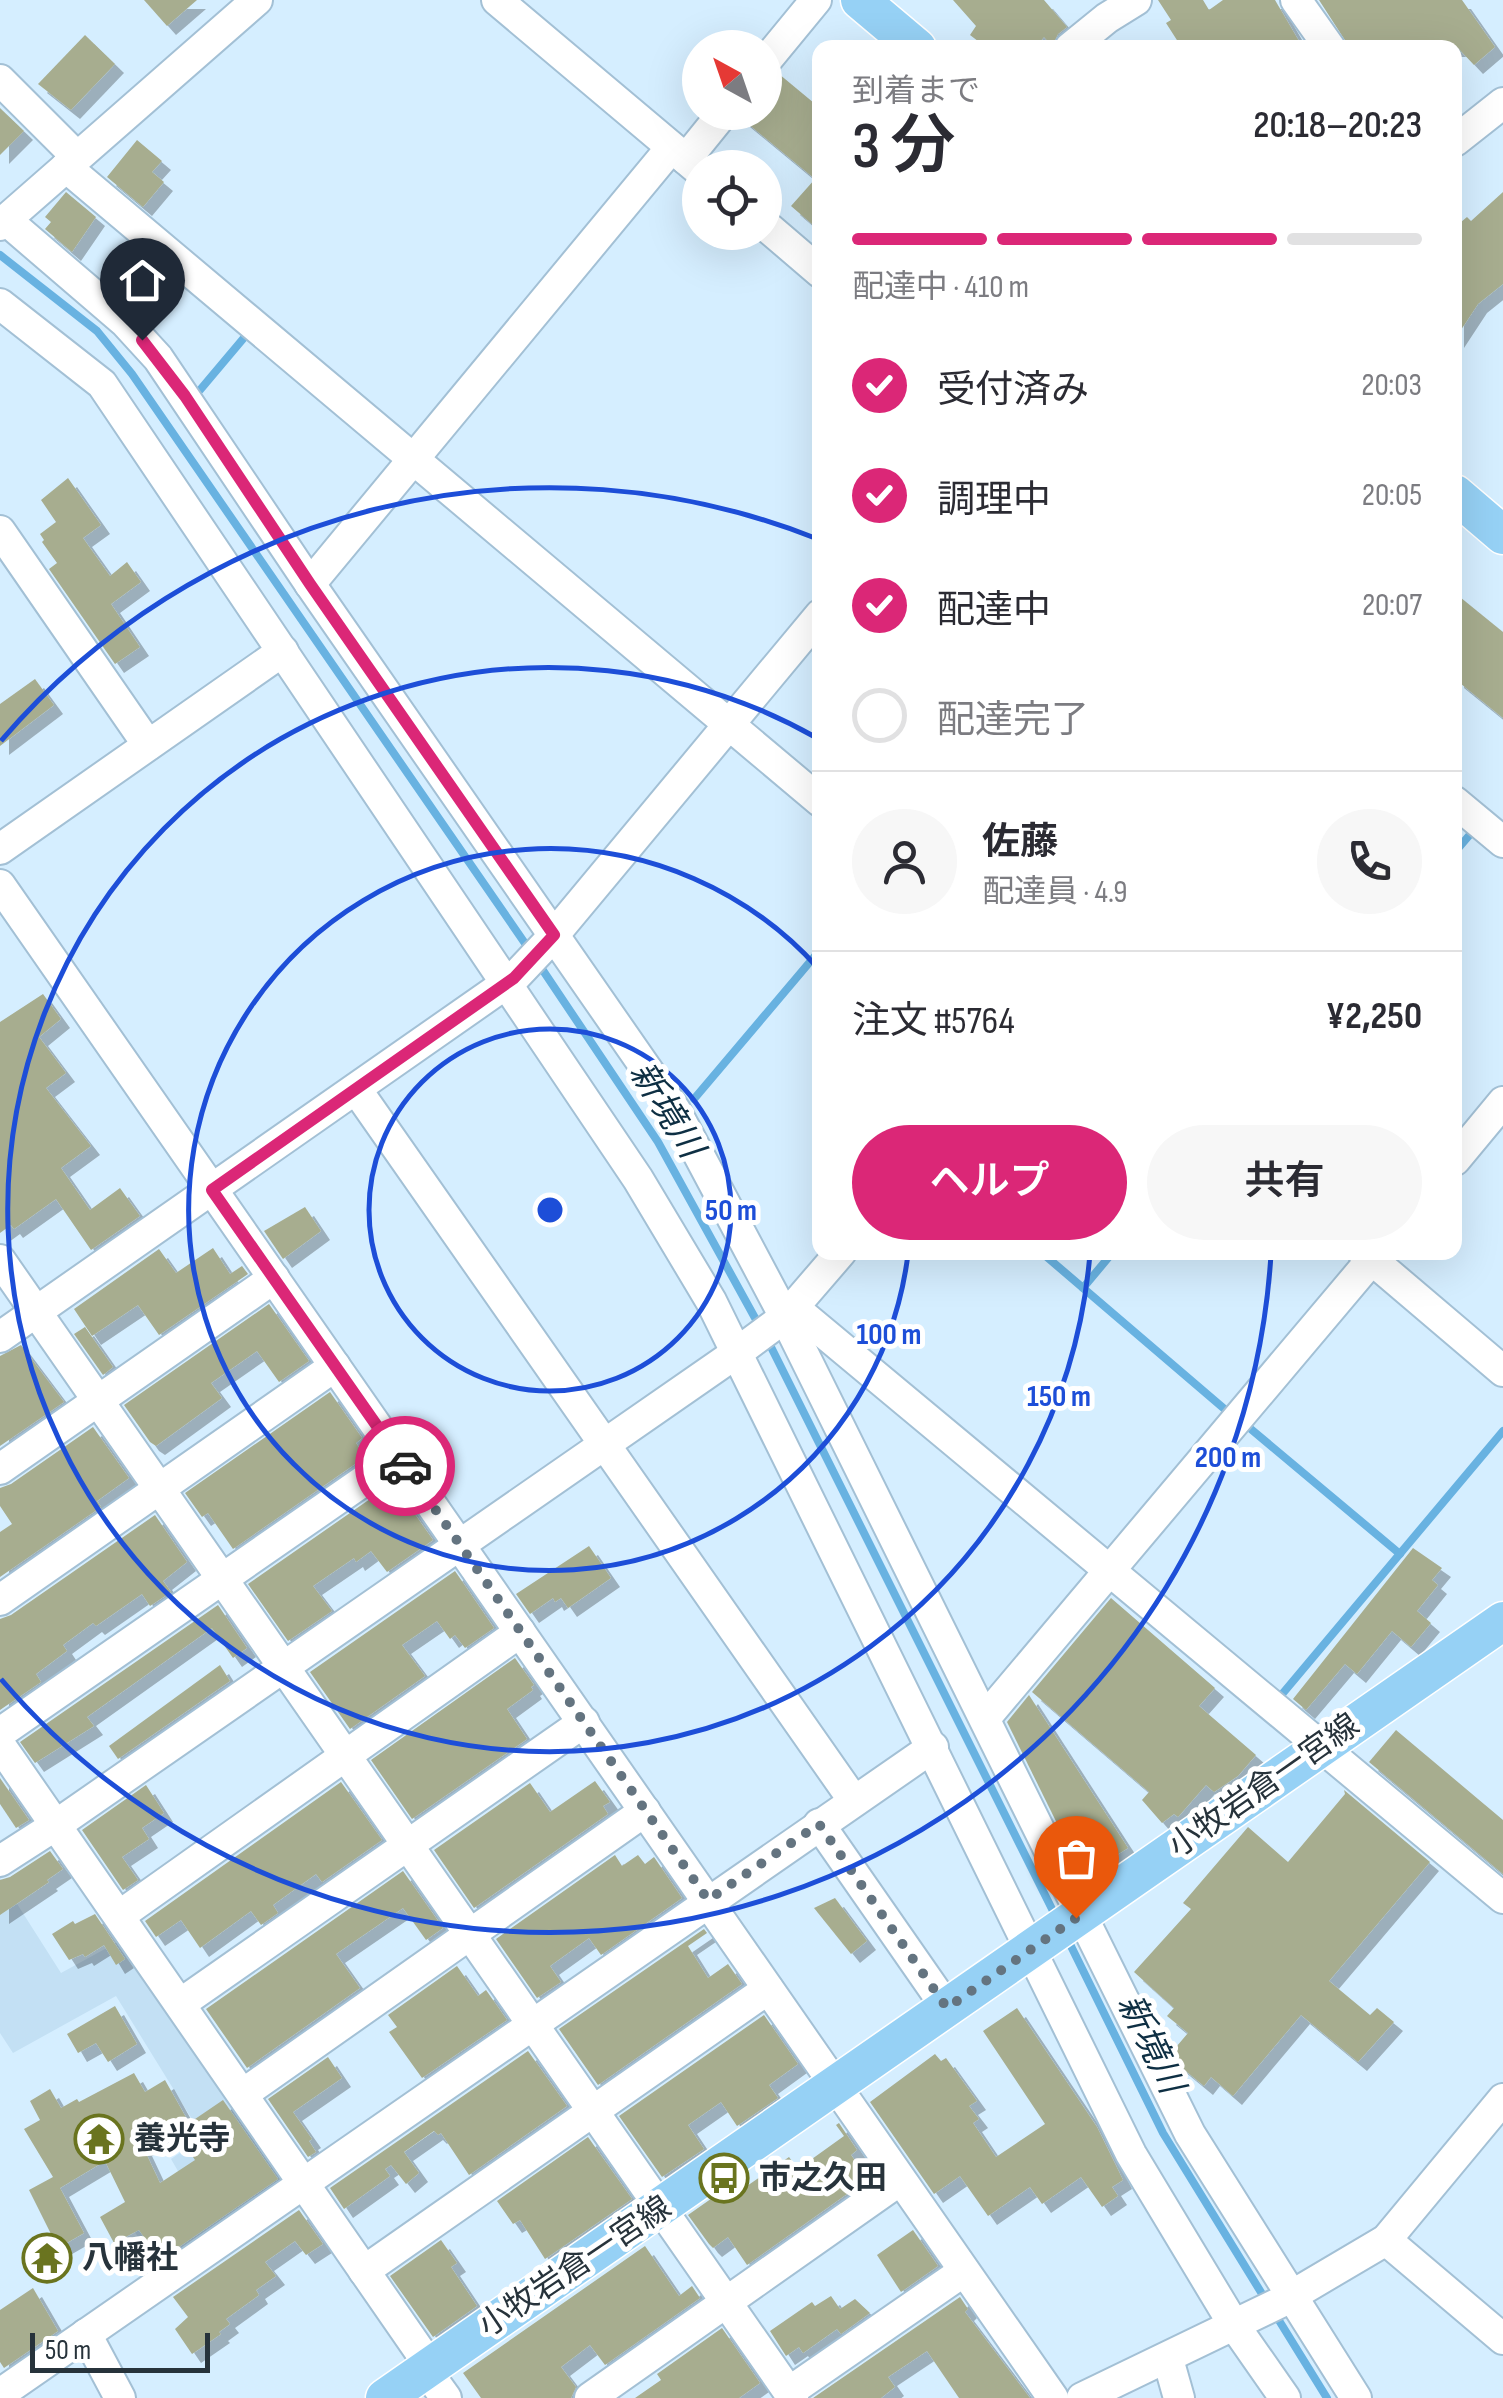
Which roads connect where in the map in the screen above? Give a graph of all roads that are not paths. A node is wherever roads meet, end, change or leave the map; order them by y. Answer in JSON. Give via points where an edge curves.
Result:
{"nodes":[{"id":1,"x":257,"y":0,"type":"edge"},
{"id":2,"x":497,"y":0,"type":"edge"},
{"id":3,"x":816,"y":0,"type":"edge"},
{"id":4,"x":860,"y":0,"type":"edge"},
{"id":5,"x":1136,"y":0,"type":"edge"},
{"id":6,"x":1296,"y":0,"type":"edge"},
{"id":7,"x":908,"y":40,"type":"edge"},
{"id":8,"x":1080,"y":40,"type":"edge"},
{"id":9,"x":1324,"y":40,"type":"edge"},
{"id":10,"x":782,"y":41,"type":"edge"},
{"id":11,"x":0,"y":80,"type":"edge"},
{"id":12,"x":1503,"y":103,"type":"edge"},
{"id":13,"x":709,"y":130,"type":"edge"},
{"id":14,"x":1462,"y":136,"type":"edge"},
{"id":15,"x":693,"y":150,"type":"edge"},
{"id":16,"x":682,"y":156,"type":"edge"},
{"id":17,"x":72,"y":162,"type":"junction"},
{"id":18,"x":682,"y":163,"type":"edge"},
{"id":19,"x":3,"y":222,"type":"edge"},
{"id":20,"x":782,"y":240,"type":"edge"},
{"id":21,"x":812,"y":265,"type":"edge"},
{"id":22,"x":0,"y":304,"type":"edge"},
{"id":23,"x":414,"y":458,"type":"junction"},
{"id":24,"x":1462,"y":505,"type":"edge"},
{"id":25,"x":0,"y":531,"type":"edge"},
{"id":26,"x":1503,"y":536,"type":"edge"},
{"id":27,"x":310,"y":584,"type":"junction"},
{"id":28,"x":812,"y":625,"type":"edge"},
{"id":29,"x":283,"y":651,"type":"junction"},
{"id":30,"x":728,"y":725,"type":"junction"},
{"id":31,"x":148,"y":745,"type":"junction"},
{"id":32,"x":812,"y":793,"type":"edge"},
{"id":33,"x":1462,"y":808,"type":"edge"},
{"id":34,"x":1503,"y":842,"type":"edge"},
{"id":35,"x":0,"y":849,"type":"edge"},
{"id":36,"x":0,"y":885,"type":"edge"},
{"id":37,"x":551,"y":938,"type":"junction"},
{"id":38,"x":511,"y":980,"type":"junction"},
{"id":39,"x":356,"y":1090,"type":"junction"},
{"id":40,"x":1503,"y":1102,"type":"edge"},
{"id":41,"x":1462,"y":1152,"type":"edge"},
{"id":42,"x":212,"y":1190,"type":"junction"},
{"id":43,"x":0,"y":1260,"type":"edge"},
{"id":44,"x":833,"y":1260,"type":"edge"},
{"id":45,"x":1367,"y":1260,"type":"edge"},
{"id":46,"x":1377,"y":1260,"type":"edge"},
{"id":47,"x":274,"y":1278,"type":"junction"},
{"id":48,"x":36,"y":1312,"type":"junction"},
{"id":49,"x":786,"y":1316,"type":"junction"},
{"id":50,"x":0,"y":1337,"type":"edge"},
{"id":51,"x":739,"y":1351,"type":"junction"},
{"id":52,"x":335,"y":1366,"type":"junction"},
{"id":53,"x":1503,"y":1371,"type":"edge"},
{"id":54,"x":98,"y":1400,"type":"junction"},
{"id":55,"x":606,"y":1444,"type":"junction"},
{"id":56,"x":398,"y":1456,"type":"junction"},
{"id":57,"x":0,"y":1469,"type":"edge"},
{"id":58,"x":160,"y":1488,"type":"junction"},
{"id":59,"x":460,"y":1546,"type":"junction"},
{"id":60,"x":1110,"y":1570,"type":"junction"},
{"id":61,"x":222,"y":1578,"type":"junction"},
{"id":62,"x":0,"y":1600,"type":"edge"},
{"id":63,"x":1503,"y":1621,"type":"edge"},
{"id":64,"x":520,"y":1632,"type":"junction"},
{"id":65,"x":284,"y":1668,"type":"junction"},
{"id":66,"x":986,"y":1717,"type":"junction"},
{"id":67,"x":584,"y":1722,"type":"junction"},
{"id":68,"x":0,"y":1733,"type":"edge"},
{"id":69,"x":0,"y":1745,"type":"edge"},
{"id":70,"x":1322,"y":1746,"type":"junction"},
{"id":71,"x":932,"y":1747,"type":"junction"},
{"id":72,"x":346,"y":1756,"type":"junction"},
{"id":73,"x":854,"y":1801,"type":"junction"},
{"id":74,"x":646,"y":1811,"type":"junction"},
{"id":75,"x":819,"y":1824,"type":"junction"},
{"id":76,"x":56,"y":1825,"type":"junction"},
{"id":77,"x":408,"y":1845,"type":"junction"},
{"id":78,"x":0,"y":1861,"type":"edge"},
{"id":79,"x":1503,"y":1898,"type":"edge"},
{"id":80,"x":708,"y":1900,"type":"junction"},
{"id":81,"x":119,"y":1916,"type":"junction"},
{"id":82,"x":1078,"y":1916,"type":"junction"},
{"id":83,"x":470,"y":1934,"type":"junction"},
{"id":84,"x":1034,"y":1947,"type":"junction"},
{"id":85,"x":768,"y":1989,"type":"junction"},
{"id":86,"x":180,"y":2004,"type":"junction"},
{"id":87,"x":947,"y":2008,"type":"junction"},
{"id":88,"x":532,"y":2023,"type":"junction"},
{"id":89,"x":834,"y":2086,"type":"junction"},
{"id":90,"x":242,"y":2094,"type":"junction"},
{"id":91,"x":1503,"y":2098,"type":"edge"},
{"id":92,"x":593,"y":2111,"type":"junction"},
{"id":93,"x":900,"y":2180,"type":"junction"},
{"id":94,"x":304,"y":2183,"type":"junction"},
{"id":95,"x":661,"y":2209,"type":"junction"},
{"id":96,"x":1386,"y":2240,"type":"junction"},
{"id":97,"x":364,"y":2271,"type":"junction"},
{"id":98,"x":964,"y":2271,"type":"junction"},
{"id":99,"x":726,"y":2302,"type":"junction"},
{"id":100,"x":1267,"y":2309,"type":"junction"},
{"id":101,"x":86,"y":2334,"type":"junction"},
{"id":102,"x":1503,"y":2340,"type":"edge"},
{"id":103,"x":1168,"y":2359,"type":"junction"},
{"id":104,"x":434,"y":2378,"type":"edge"},
{"id":105,"x":0,"y":2394,"type":"edge"},
{"id":106,"x":791,"y":2395,"type":"edge"},
{"id":107,"x":120,"y":2398,"type":"edge"},
{"id":108,"x":385,"y":2398,"type":"edge"},
{"id":109,"x":590,"y":2398,"type":"edge"},
{"id":110,"x":1053,"y":2398,"type":"edge"},
{"id":111,"x":1082,"y":2398,"type":"edge"},
{"id":112,"x":1179,"y":2398,"type":"edge"},
{"id":113,"x":1285,"y":2398,"type":"edge"},
{"id":114,"x":1356,"y":2398,"type":"edge"}],
"edges":[{"from":1,"to":17,"type":"street"},
{"from":2,"to":16,"type":"street"},
{"from":3,"to":10,"type":"street"},
{"from":4,"to":7,"type":"main road"},
{"from":5,"to":8,"type":"street"},
{"from":6,"to":9,"type":"street"},
{"from":11,"to":17,"type":"street"},
{"from":12,"to":14,"type":"street"},
{"from":13,"to":15,"type":"street"},
{"from":17,"to":19,"type":"street"},
{"from":17,"to":23,"type":"street"},
{"from":18,"to":23,"type":"street"},
{"from":19,"to":27,"type":"street","via":[[125,322],[158,358]]},
{"from":20,"to":21,"type":"street"},
{"from":22,"to":29,"type":"street","via":[[102,384]]},
{"from":23,"to":27,"type":"street"},
{"from":23,"to":30,"type":"street"},
{"from":24,"to":26,"type":"main road"},
{"from":25,"to":31,"type":"street"},
{"from":27,"to":37,"type":"street"},
{"from":28,"to":30,"type":"street"},
{"from":29,"to":31,"type":"street"},
{"from":29,"to":38,"type":"street"},
{"from":30,"to":32,"type":"street"},
{"from":30,"to":37,"type":"street"},
{"from":31,"to":35,"type":"street"},
{"from":33,"to":34,"type":"street"},
{"from":36,"to":42,"type":"street"},
{"from":37,"to":38,"type":"street"},
{"from":37,"to":49,"type":"street","via":[[676,1110]]},
{"from":38,"to":39,"type":"street"},
{"from":38,"to":51,"type":"street"},
{"from":39,"to":42,"type":"street"},
{"from":39,"to":55,"type":"street"},
{"from":40,"to":41,"type":"street"},
{"from":42,"to":47,"type":"street"},
{"from":42,"to":48,"type":"street"},
{"from":43,"to":48,"type":"street"},
{"from":44,"to":49,"type":"street"},
{"from":45,"to":60,"type":"street"},
{"from":46,"to":53,"type":"street"},
{"from":47,"to":52,"type":"street"},
{"from":47,"to":54,"type":"street"},
{"from":48,"to":50,"type":"street"},
{"from":48,"to":54,"type":"street"},
{"from":49,"to":51,"type":"street"},
{"from":49,"to":60,"type":"street"},
{"from":49,"to":66,"type":"street"},
{"from":51,"to":55,"type":"street"},
{"from":51,"to":71,"type":"street"},
{"from":52,"to":56,"type":"street"},
{"from":52,"to":58,"type":"street"},
{"from":54,"to":57,"type":"street"},
{"from":54,"to":58,"type":"street"},
{"from":55,"to":59,"type":"street"},
{"from":55,"to":73,"type":"street"},
{"from":56,"to":59,"type":"street"},
{"from":56,"to":61,"type":"street"},
{"from":58,"to":61,"type":"street"},
{"from":58,"to":62,"type":"street"},
{"from":59,"to":64,"type":"street"},
{"from":59,"to":65,"type":"street"},
{"from":60,"to":66,"type":"street"},
{"from":60,"to":70,"type":"street"},
{"from":61,"to":65,"type":"street"},
{"from":61,"to":68,"type":"street"},
{"from":63,"to":70,"type":"main road","name":"小牧岩倉一宮線"},
{"from":64,"to":67,"type":"street"},
{"from":64,"to":72,"type":"street"},
{"from":65,"to":72,"type":"street"},
{"from":65,"to":76,"type":"street"},
{"from":66,"to":82,"type":"street"},
{"from":67,"to":74,"type":"street"},
{"from":67,"to":77,"type":"street"},
{"from":69,"to":76,"type":"street"},
{"from":70,"to":79,"type":"street"},
{"from":70,"to":82,"type":"main road","name":"小牧岩倉一宮線"},
{"from":71,"to":73,"type":"street"},
{"from":71,"to":84,"type":"street"},
{"from":72,"to":77,"type":"street"},
{"from":72,"to":81,"type":"street"},
{"from":73,"to":75,"type":"street"},
{"from":74,"to":80,"type":"street"},
{"from":74,"to":83,"type":"street"},
{"from":75,"to":80,"type":"street"},
{"from":75,"to":87,"type":"street"},
{"from":76,"to":78,"type":"street"},
{"from":76,"to":81,"type":"street"},
{"from":77,"to":83,"type":"street"},
{"from":77,"to":86,"type":"street"},
{"from":80,"to":85,"type":"street"},
{"from":80,"to":88,"type":"street"},
{"from":81,"to":86,"type":"street"},
{"from":82,"to":84,"type":"main road","name":"小牧岩倉一宮線"},
{"from":82,"to":100,"type":"street","via":[[1190,2134]]},
{"from":83,"to":88,"type":"street"},
{"from":83,"to":90,"type":"street"},
{"from":84,"to":87,"type":"main road","name":"小牧岩倉一宮線"},
{"from":84,"to":100,"type":"street","via":[[1131,2154]]},
{"from":85,"to":89,"type":"street"},
{"from":85,"to":92,"type":"street"},
{"from":86,"to":90,"type":"street"},
{"from":87,"to":89,"type":"main road","name":"小牧岩倉一宮線"},
{"from":88,"to":92,"type":"street"},
{"from":88,"to":94,"type":"street"},
{"from":89,"to":93,"type":"street"},
{"from":89,"to":95,"type":"main road","name":"小牧岩倉一宮線"},
{"from":90,"to":94,"type":"street"},
{"from":91,"to":96,"type":"street"},
{"from":92,"to":95,"type":"street"},
{"from":92,"to":97,"type":"street"},
{"from":93,"to":98,"type":"street"},
{"from":93,"to":99,"type":"street"},
{"from":94,"to":97,"type":"street"},
{"from":94,"to":101,"type":"street"},
{"from":95,"to":99,"type":"street"},
{"from":95,"to":104,"type":"main road","name":"小牧岩倉一宮線"},
{"from":96,"to":100,"type":"street"},
{"from":96,"to":102,"type":"street"},
{"from":97,"to":104,"type":"street"},
{"from":98,"to":106,"type":"street"},
{"from":98,"to":110,"type":"street"},
{"from":99,"to":106,"type":"street"},
{"from":99,"to":109,"type":"street"},
{"from":100,"to":103,"type":"street"},
{"from":100,"to":113,"type":"street"},
{"from":100,"to":114,"type":"street"},
{"from":101,"to":105,"type":"street"},
{"from":101,"to":107,"type":"street"},
{"from":103,"to":111,"type":"street"},
{"from":103,"to":112,"type":"street"},
{"from":104,"to":108,"type":"main road","name":"小牧岩倉一宮線"}]}
